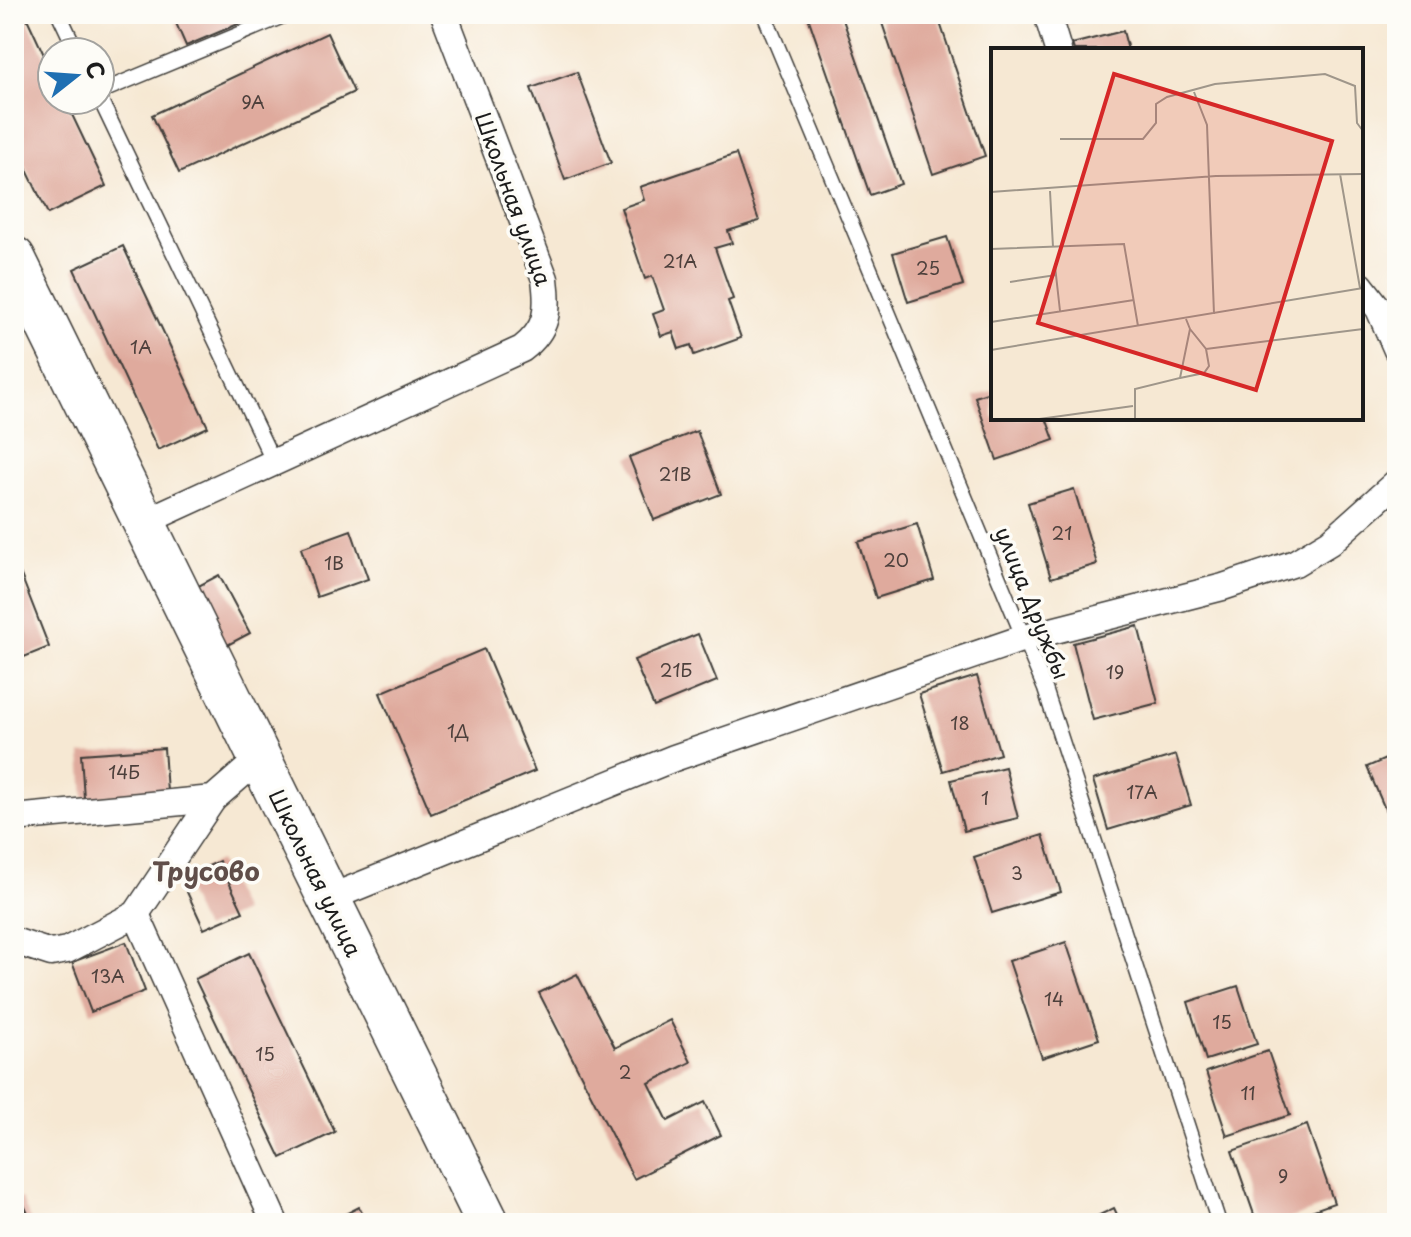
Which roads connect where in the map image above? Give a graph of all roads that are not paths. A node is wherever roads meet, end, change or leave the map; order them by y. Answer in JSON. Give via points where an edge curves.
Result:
{"nodes":[{"id":1,"x":59,"y":14,"type":"edge"},
{"id":2,"x":444,"y":14,"type":"edge"},
{"id":3,"x":764,"y":14,"type":"edge"},
{"id":4,"x":1047,"y":14,"type":"edge"},
{"id":5,"x":283,"y":15,"type":"edge"},
{"id":6,"x":69,"y":36,"type":"edge"},
{"id":7,"x":1057,"y":48,"type":"edge"},
{"id":8,"x":116,"y":85,"type":"edge"},
{"id":9,"x":108,"y":116,"type":"edge"},
{"id":10,"x":14,"y":258,"type":"edge"},
{"id":11,"x":1363,"y":289,"type":"edge"},
{"id":12,"x":1397,"y":350,"type":"edge"},
{"id":13,"x":274,"y":463,"type":"junction"},
{"id":14,"x":1397,"y":482,"type":"edge"},
{"id":15,"x":144,"y":522,"type":"junction"},
{"id":16,"x":1024,"y":638,"type":"junction"},
{"id":17,"x":259,"y":759,"type":"junction"},
{"id":18,"x":213,"y":799,"type":"junction"},
{"id":19,"x":14,"y":818,"type":"edge"},
{"id":20,"x":327,"y":899,"type":"junction"},
{"id":21,"x":136,"y":914,"type":"junction"},
{"id":22,"x":14,"y":941,"type":"edge"},
{"id":23,"x":275,"y":1223,"type":"edge"},
{"id":24,"x":488,"y":1223,"type":"edge"},
{"id":25,"x":1219,"y":1223,"type":"edge"}],
"edges":[{"from":1,"to":6,"type":"lane"},
{"from":2,"to":13,"type":"street","name":"Школьная улица","via":[[545,279],[547,322],[522,349]]},
{"from":3,"to":16,"type":"lane","name":"улица Дружбы"},
{"from":4,"to":7,"type":"street"},
{"from":5,"to":8,"type":"lane"},
{"from":9,"to":13,"type":"lane"},
{"from":10,"to":15,"type":"main road","name":"Школьная улица"},
{"from":11,"to":12,"type":"street","via":[[1379,309]]},
{"from":13,"to":15,"type":"street","name":"Школьная улица"},
{"from":14,"to":16,"type":"street","via":[[1330,542],[1295,563]]},
{"from":15,"to":17,"type":"main road","name":"Школьная улица"},
{"from":16,"to":20,"type":"street","via":[[674,758]]},
{"from":16,"to":25,"type":"lane","name":"улица Дружбы"},
{"from":17,"to":18,"type":"street"},
{"from":17,"to":20,"type":"main road","name":"Школьная улица"},
{"from":18,"to":19,"type":"street"},
{"from":18,"to":21,"type":"street"},
{"from":20,"to":24,"type":"main road","name":"Школьная улица"},
{"from":21,"to":22,"type":"street","via":[[67,950],[51,953]]},
{"from":21,"to":23,"type":"street"}]}
